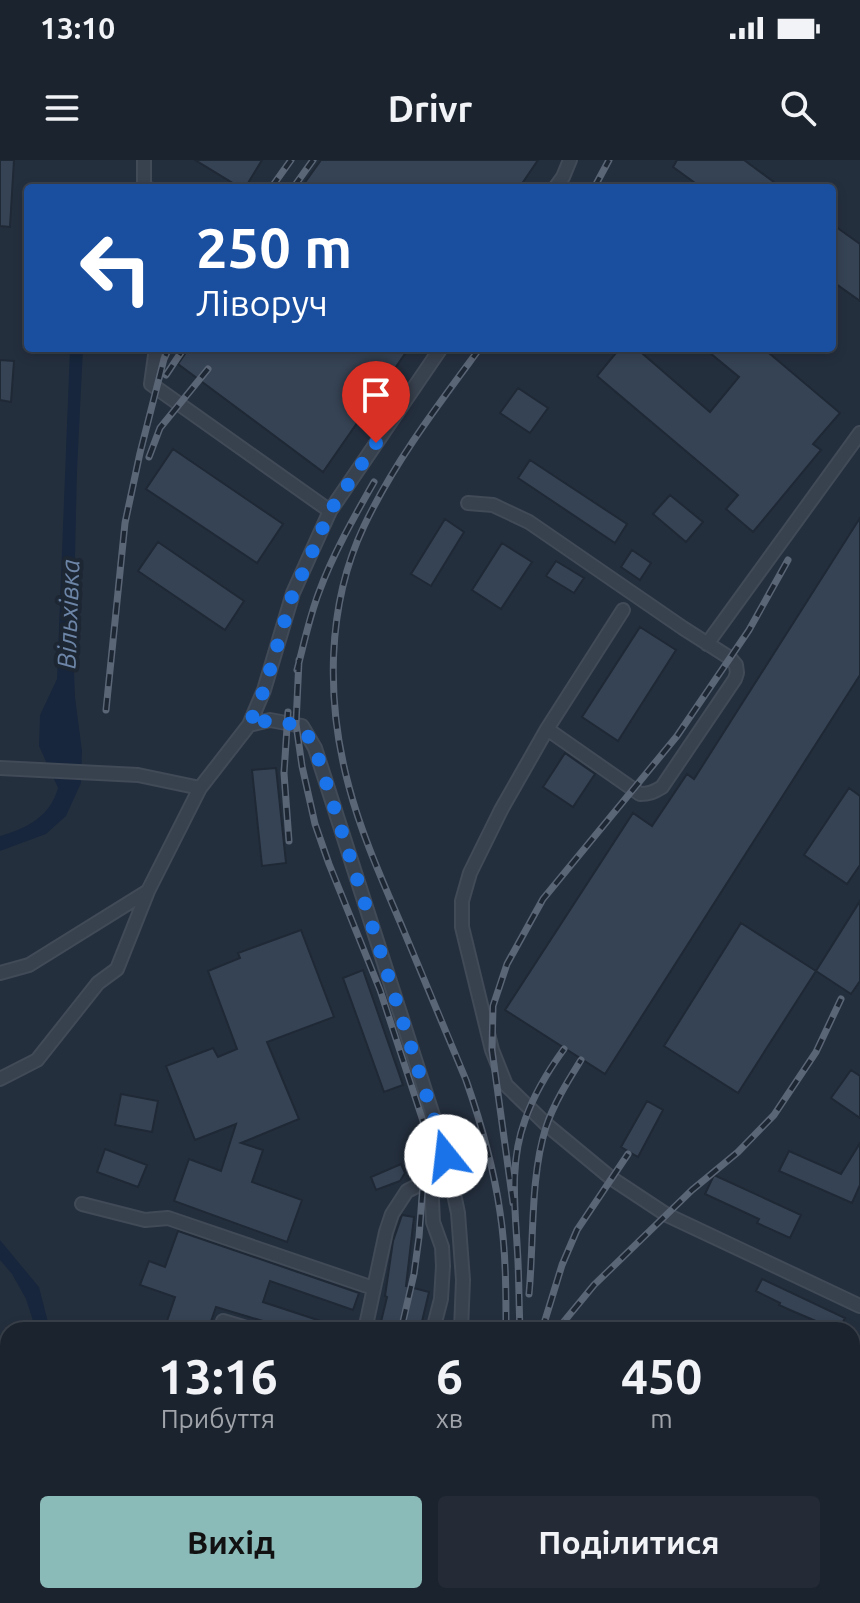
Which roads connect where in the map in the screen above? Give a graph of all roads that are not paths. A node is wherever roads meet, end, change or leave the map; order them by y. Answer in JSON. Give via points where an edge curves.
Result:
{"nodes":[{"id":1,"x":144,"y":160,"type":"edge"},
{"id":2,"x":570,"y":160,"type":"edge"},
{"id":3,"x":145,"y":184,"type":"edge"},
{"id":4,"x":558,"y":184,"type":"edge"},
{"id":5,"x":155,"y":352,"type":"edge"},
{"id":6,"x":438,"y":352,"type":"edge"},
{"id":7,"x":860,"y":433,"type":"edge"},
{"id":8,"x":468,"y":503,"type":"dead end"},
{"id":9,"x":330,"y":511,"type":"junction"},
{"id":10,"x":623,"y":610,"type":"dead end"},
{"id":11,"x":707,"y":644,"type":"junction"},
{"id":12,"x":249,"y":725,"type":"junction"},
{"id":13,"x":547,"y":729,"type":"junction"},
{"id":14,"x":0,"y":768,"type":"edge"},
{"id":15,"x":200,"y":788,"type":"junction"},
{"id":16,"x":148,"y":891,"type":"junction"},
{"id":17,"x":117,"y":969,"type":"junction"},
{"id":18,"x":0,"y":973,"type":"edge"},
{"id":19,"x":103,"y":991,"type":"dead end"},
{"id":20,"x":0,"y":1079,"type":"edge"},
{"id":21,"x":446,"y":1156,"type":"junction"},
{"id":22,"x":431,"y":1179,"type":"junction"},
{"id":23,"x":82,"y":1204,"type":"dead end"},
{"id":24,"x":373,"y":1288,"type":"junction"},
{"id":25,"x":860,"y":1306,"type":"edge"},
{"id":26,"x":223,"y":1321,"type":"dead end"},
{"id":27,"x":226,"y":1322,"type":"edge"},
{"id":28,"x":367,"y":1322,"type":"edge"},
{"id":29,"x":435,"y":1322,"type":"edge"},
{"id":30,"x":461,"y":1322,"type":"edge"}],
"edges":[{"from":1,"to":3,"type":"street"},
{"from":2,"to":4,"type":"street"},
{"from":5,"to":9,"type":"street","via":[[151,384]]},
{"from":6,"to":9,"type":"street"},
{"from":7,"to":11,"type":"street"},
{"from":8,"to":11,"type":"street","via":[[493,505],[529,522]]},
{"from":9,"to":12,"type":"street","via":[[293,593]]},
{"from":10,"to":13,"type":"street"},
{"from":11,"to":13,"type":"street","via":[[736,665],[735,679],[655,792],[640,794]]},
{"from":12,"to":15,"type":"street"},
{"from":12,"to":21,"type":"street","via":[[270,720],[302,726],[315,748]]},
{"from":13,"to":25,"type":"street","via":[[485,841],[462,901],[462,927],[492,1050],[506,1085],[611,1178],[667,1215]]},
{"from":14,"to":15,"type":"street","via":[[138,775]]},
{"from":15,"to":16,"type":"street"},
{"from":16,"to":17,"type":"street"},
{"from":16,"to":18,"type":"street","via":[[29,965]]},
{"from":17,"to":19,"type":"street"},
{"from":17,"to":20,"type":"street","via":[[98,983],[37,1060]]},
{"from":21,"to":22,"type":"street"},
{"from":21,"to":30,"type":"street","via":[[458,1213]]},
{"from":22,"to":24,"type":"street","via":[[407,1191],[392,1214]]},
{"from":22,"to":29,"type":"street","via":[[443,1266]]},
{"from":23,"to":24,"type":"street","via":[[145,1220],[168,1218]]},
{"from":24,"to":28,"type":"street"},
{"from":26,"to":27,"type":"street"}]}
